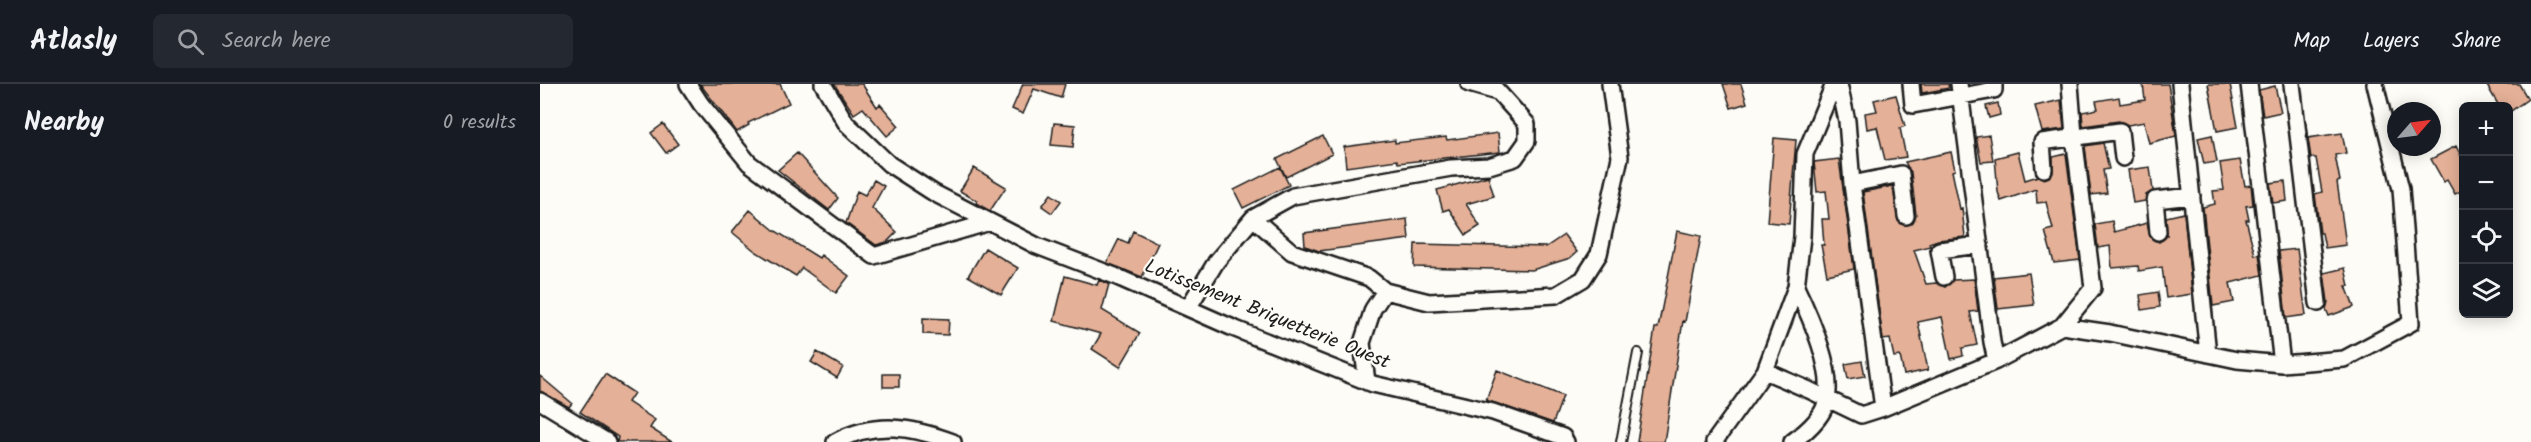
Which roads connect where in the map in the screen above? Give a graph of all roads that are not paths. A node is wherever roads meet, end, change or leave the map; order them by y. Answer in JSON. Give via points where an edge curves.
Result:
{"nodes":[{"id":1,"x":688,"y":84,"type":"edge"},
{"id":2,"x":823,"y":84,"type":"edge"},
{"id":3,"x":1469,"y":84,"type":"edge"},
{"id":4,"x":1610,"y":84,"type":"edge"},
{"id":5,"x":1834,"y":84,"type":"edge"},
{"id":6,"x":1839,"y":84,"type":"edge"},
{"id":7,"x":1911,"y":84,"type":"edge"},
{"id":8,"x":1994,"y":84,"type":"edge"},
{"id":9,"x":2070,"y":84,"type":"edge"},
{"id":10,"x":2180,"y":84,"type":"edge"},
{"id":11,"x":2249,"y":84,"type":"edge"},
{"id":12,"x":2292,"y":84,"type":"edge"},
{"id":13,"x":2375,"y":84,"type":"edge"},
{"id":14,"x":1494,"y":88,"type":"edge"},
{"id":15,"x":1960,"y":91,"type":"edge"},
{"id":16,"x":2074,"y":136,"type":"junction"},
{"id":17,"x":2123,"y":158,"type":"dead end"},
{"id":18,"x":2044,"y":169,"type":"dead end"},
{"id":19,"x":1852,"y":184,"type":"junction"},
{"id":20,"x":2192,"y":196,"type":"junction"},
{"id":21,"x":1906,"y":216,"type":"dead end"},
{"id":22,"x":1253,"y":218,"type":"junction"},
{"id":23,"x":990,"y":222,"type":"junction"},
{"id":24,"x":2158,"y":232,"type":"dead end"},
{"id":25,"x":1980,"y":245,"type":"junction"},
{"id":26,"x":1944,"y":277,"type":"dead end"},
{"id":27,"x":1796,"y":287,"type":"junction"},
{"id":28,"x":1385,"y":291,"type":"junction"},
{"id":29,"x":2318,"y":303,"type":"dead end"},
{"id":30,"x":1188,"y":308,"type":"junction"},
{"id":31,"x":2062,"y":326,"type":"junction"},
{"id":32,"x":1638,"y":353,"type":"dead end"},
{"id":33,"x":2208,"y":354,"type":"junction"},
{"id":34,"x":1996,"y":361,"type":"junction"},
{"id":35,"x":2282,"y":364,"type":"junction"},
{"id":36,"x":1765,"y":371,"type":"junction"},
{"id":37,"x":1367,"y":382,"type":"junction"},
{"id":38,"x":1827,"y":400,"type":"junction"},
{"id":39,"x":540,"y":401,"type":"edge"},
{"id":40,"x":1883,"y":408,"type":"junction"},
{"id":41,"x":837,"y":441,"type":"edge"},
{"id":42,"x":608,"y":442,"type":"edge"},
{"id":43,"x":953,"y":442,"type":"edge"},
{"id":44,"x":1566,"y":442,"type":"edge"},
{"id":45,"x":1621,"y":442,"type":"edge"},
{"id":46,"x":1714,"y":442,"type":"edge"},
{"id":47,"x":1792,"y":442,"type":"edge"}],
"edges":[{"from":1,"to":23,"type":"street","via":[[749,163],[874,255]]},
{"from":2,"to":23,"type":"street","name":"Lotissement Briquetterie Ouest","via":[[846,123],[889,164]]},
{"from":3,"to":14,"type":"street"},
{"from":4,"to":28,"type":"street","via":[[1620,157],[1599,254],[1583,279],[1556,294],[1429,302]]},
{"from":5,"to":27,"type":"street","via":[[1805,154]]},
{"from":6,"to":19,"type":"street","via":[[1847,121]]},
{"from":7,"to":15,"type":"street","via":[[1913,105]]},
{"from":8,"to":15,"type":"street","via":[[1994,90]]},
{"from":9,"to":16,"type":"street"},
{"from":10,"to":20,"type":"street"},
{"from":11,"to":35,"type":"street"},
{"from":12,"to":29,"type":"street"},
{"from":13,"to":35,"type":"street","via":[[2401,189],[2411,323],[2344,359]]},
{"from":14,"to":22,"type":"street","via":[[1527,124],[1527,141],[1515,158],[1489,166],[1451,168],[1293,196]]},
{"from":15,"to":25,"type":"street"},
{"from":16,"to":17,"type":"street","via":[[2120,130]]},
{"from":16,"to":18,"type":"street","via":[[2042,142]]},
{"from":16,"to":31,"type":"street","via":[[2093,288]]},
{"from":19,"to":21,"type":"street","via":[[1901,174]]},
{"from":19,"to":40,"type":"street"},
{"from":20,"to":24,"type":"street","via":[[2155,200]]},
{"from":20,"to":33,"type":"street"},
{"from":22,"to":28,"type":"street","via":[[1292,252],[1369,278]]},
{"from":22,"to":30,"type":"street","via":[[1216,262]]},
{"from":23,"to":30,"type":"street","name":"Lotissement Briquetterie Ouest","via":[[1037,246]]},
{"from":25,"to":26,"type":"street","via":[[1939,250]]},
{"from":25,"to":34,"type":"street"},
{"from":27,"to":36,"type":"street"},
{"from":27,"to":38,"type":"street","via":[[1815,328],[1827,380]]},
{"from":28,"to":37,"type":"street","via":[[1373,309],[1362,343]]},
{"from":30,"to":37,"type":"street","name":"Lotissement Briquetterie Ouest"},
{"from":31,"to":33,"type":"street"},
{"from":31,"to":34,"type":"street"},
{"from":32,"to":45,"type":"lane"},
{"from":33,"to":35,"type":"street"},
{"from":34,"to":40,"type":"street"},
{"from":36,"to":38,"type":"street"},
{"from":36,"to":46,"type":"street"},
{"from":37,"to":44,"type":"street","name":"Lotissement Briquetterie Ouest","via":[[1492,412],[1563,437]]},
{"from":38,"to":40,"type":"street","via":[[1861,415]]},
{"from":38,"to":47,"type":"street","via":[[1810,429]]},
{"from":39,"to":42,"type":"street"},
{"from":41,"to":43,"type":"street","via":[[865,429],[888,426],[909,428]]}]}
